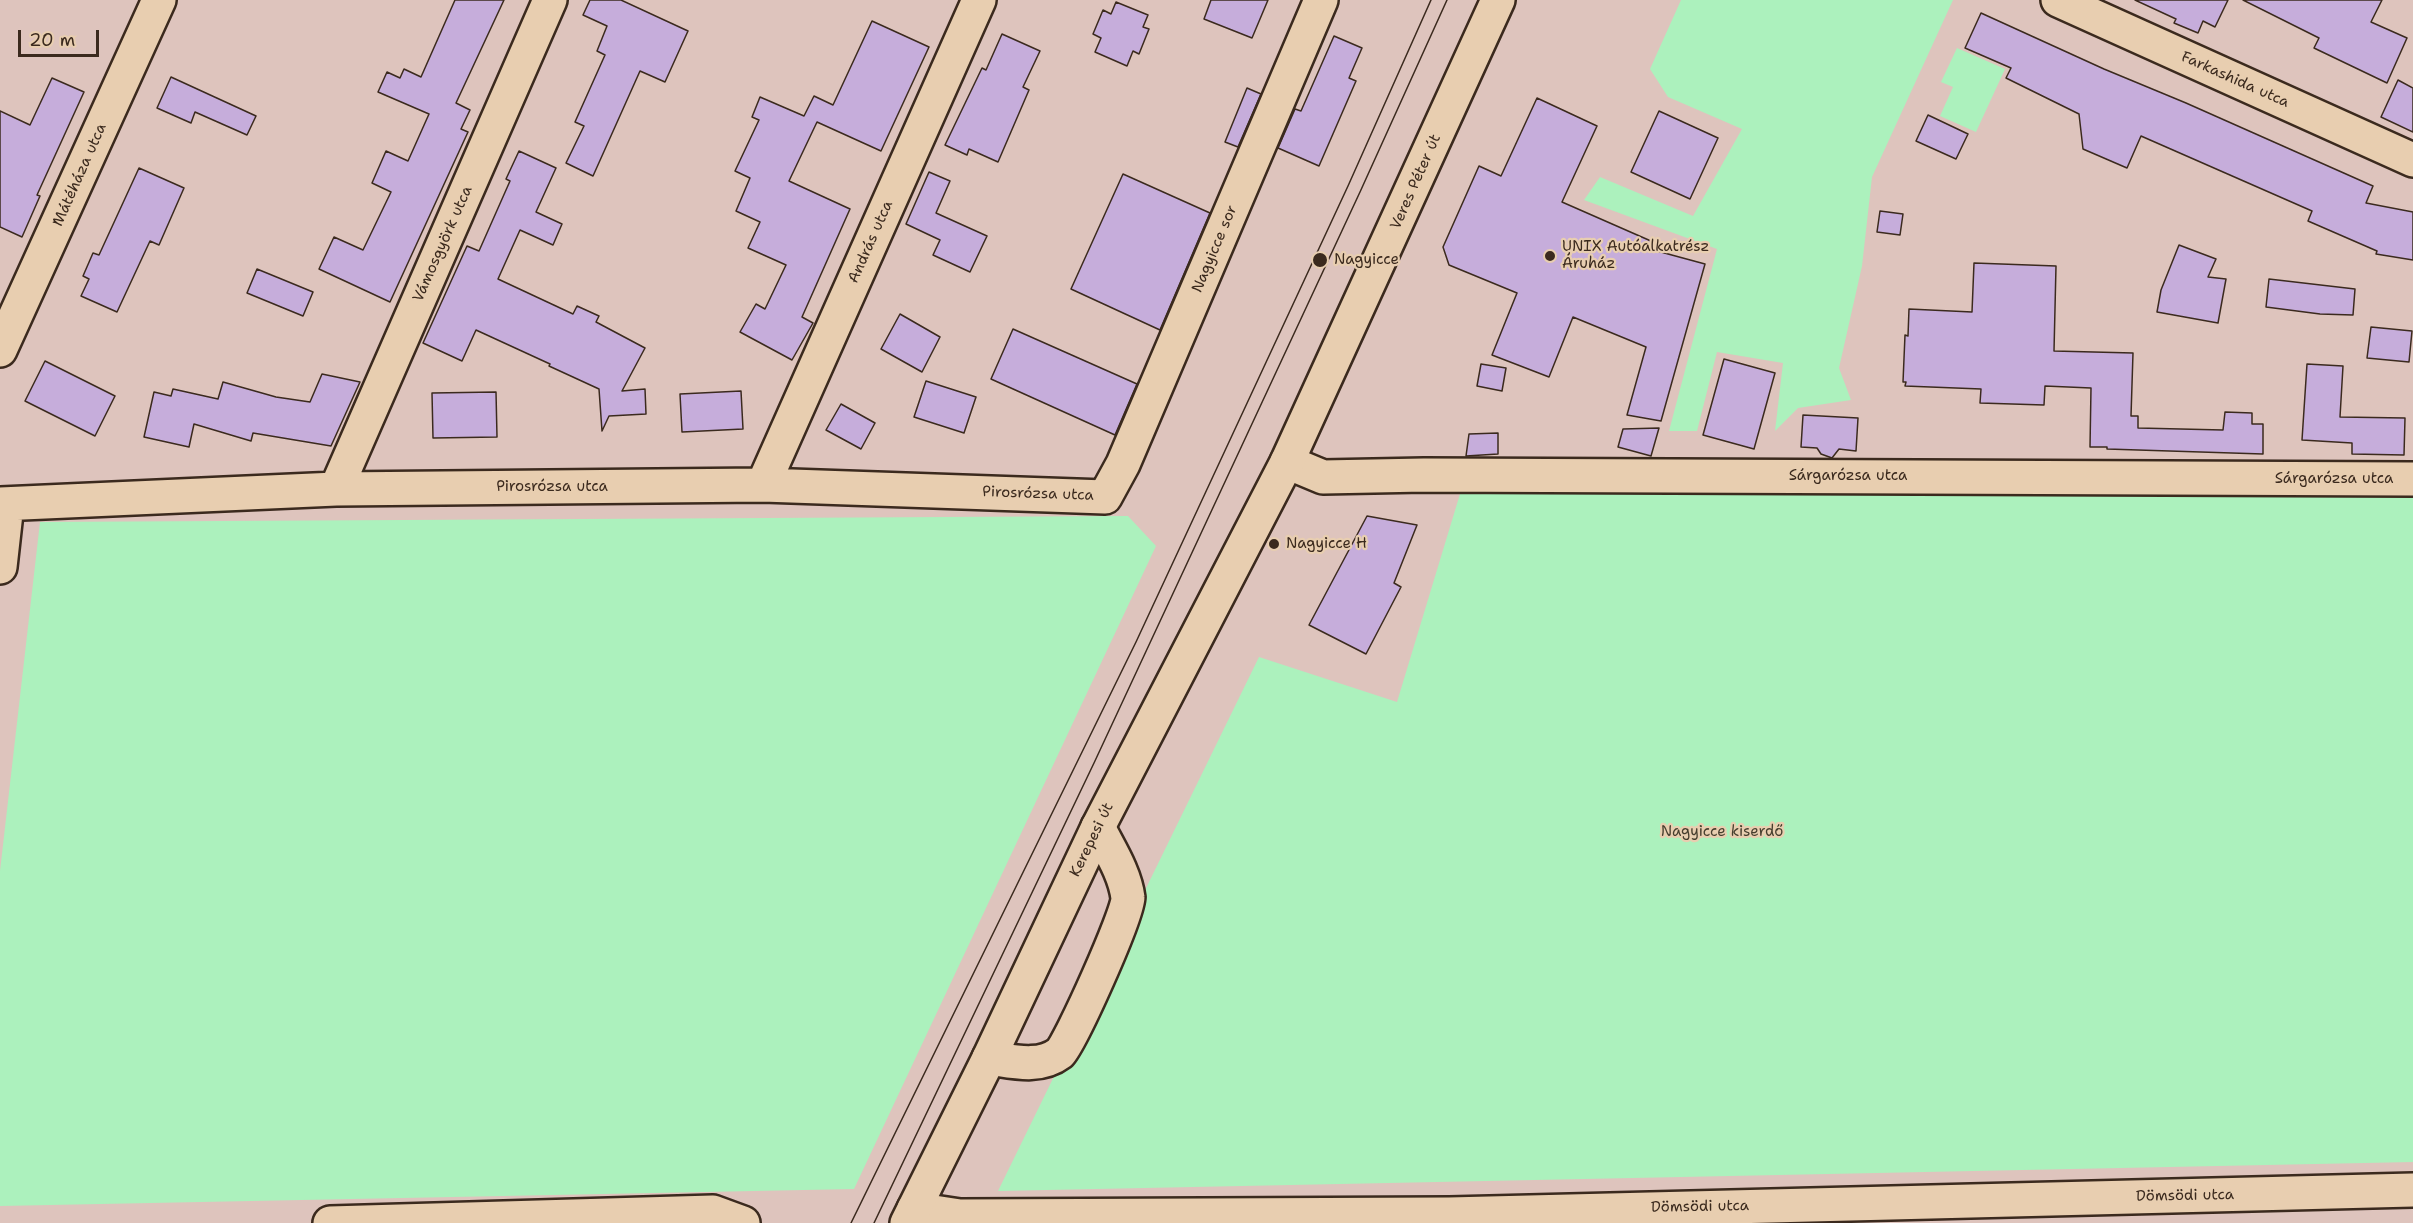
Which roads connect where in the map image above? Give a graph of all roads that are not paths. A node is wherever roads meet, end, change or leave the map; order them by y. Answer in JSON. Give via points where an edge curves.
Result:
{"nodes":[{"id":1,"x":159,"y":0,"type":"edge"},
{"id":2,"x":550,"y":0,"type":"edge"},
{"id":3,"x":979,"y":0,"type":"edge"},
{"id":4,"x":1321,"y":0,"type":"edge"},
{"id":5,"x":1498,"y":0,"type":"edge"},
{"id":6,"x":2058,"y":0,"type":"edge"},
{"id":7,"x":2413,"y":160,"type":"edge"},
{"id":8,"x":0,"y":350,"type":"edge"},
{"id":9,"x":1287,"y":462,"type":"junction"},
{"id":10,"x":2413,"y":479,"type":"edge"},
{"id":11,"x":763,"y":485,"type":"junction"},
{"id":12,"x":336,"y":489,"type":"junction"},
{"id":13,"x":1105,"y":496,"type":"joint"},
{"id":14,"x":3,"y":504,"type":"edge"},
{"id":15,"x":0,"y":567,"type":"edge"},
{"id":16,"x":1098,"y":827,"type":"junction"},
{"id":17,"x":988,"y":1058,"type":"junction"},
{"id":18,"x":2413,"y":1190,"type":"edge"},
{"id":19,"x":2039,"y":1211,"type":"edge"},
{"id":20,"x":911,"y":1216,"type":"edge"},
{"id":21,"x":1446,"y":1218,"type":"edge"},
{"id":22,"x":330,"y":1223,"type":"edge"},
{"id":23,"x":743,"y":1223,"type":"edge"}],
"edges":[{"from":1,"to":8,"type":"street","name":"Mátéháza utca"},
{"from":2,"to":12,"type":"street","name":"Vámosgyörk utca"},
{"from":3,"to":11,"type":"street","name":"András utca"},
{"from":4,"to":13,"type":"street","name":"Nagyicce sor","via":[[1123,464]]},
{"from":5,"to":9,"type":"street","name":"Veres Péter út"},
{"from":6,"to":7,"type":"street","name":"Farkashida utca"},
{"from":9,"to":10,"type":"street","name":"Sárgarózsa utca","via":[[1323,477],[1424,474]]},
{"from":9,"to":16,"type":"street","name":"Kerepesi út"},
{"from":11,"to":12,"type":"street","name":"Pirosrózsa utca"},
{"from":11,"to":13,"type":"street","name":"Pirosrózsa utca"},
{"from":12,"to":14,"type":"street","name":"Pirosrózsa utca"},
{"from":14,"to":15,"type":"street"},
{"from":16,"to":17,"type":"street","name":"Kerepesi út"},
{"from":16,"to":17,"type":"street","via":[[1124,880],[1129,901],[1102,968],[1061,1052],[1036,1064]]},
{"from":17,"to":20,"type":"street","name":"Kerepesi út"},
{"from":18,"to":19,"type":"street","name":"Dömsödi utca"},
{"from":19,"to":21,"type":"street","name":"Dömsödi utca"},
{"from":20,"to":21,"type":"street","name":"Dömsödi utca"},
{"from":22,"to":23,"type":"street","via":[[713,1212]]}]}
